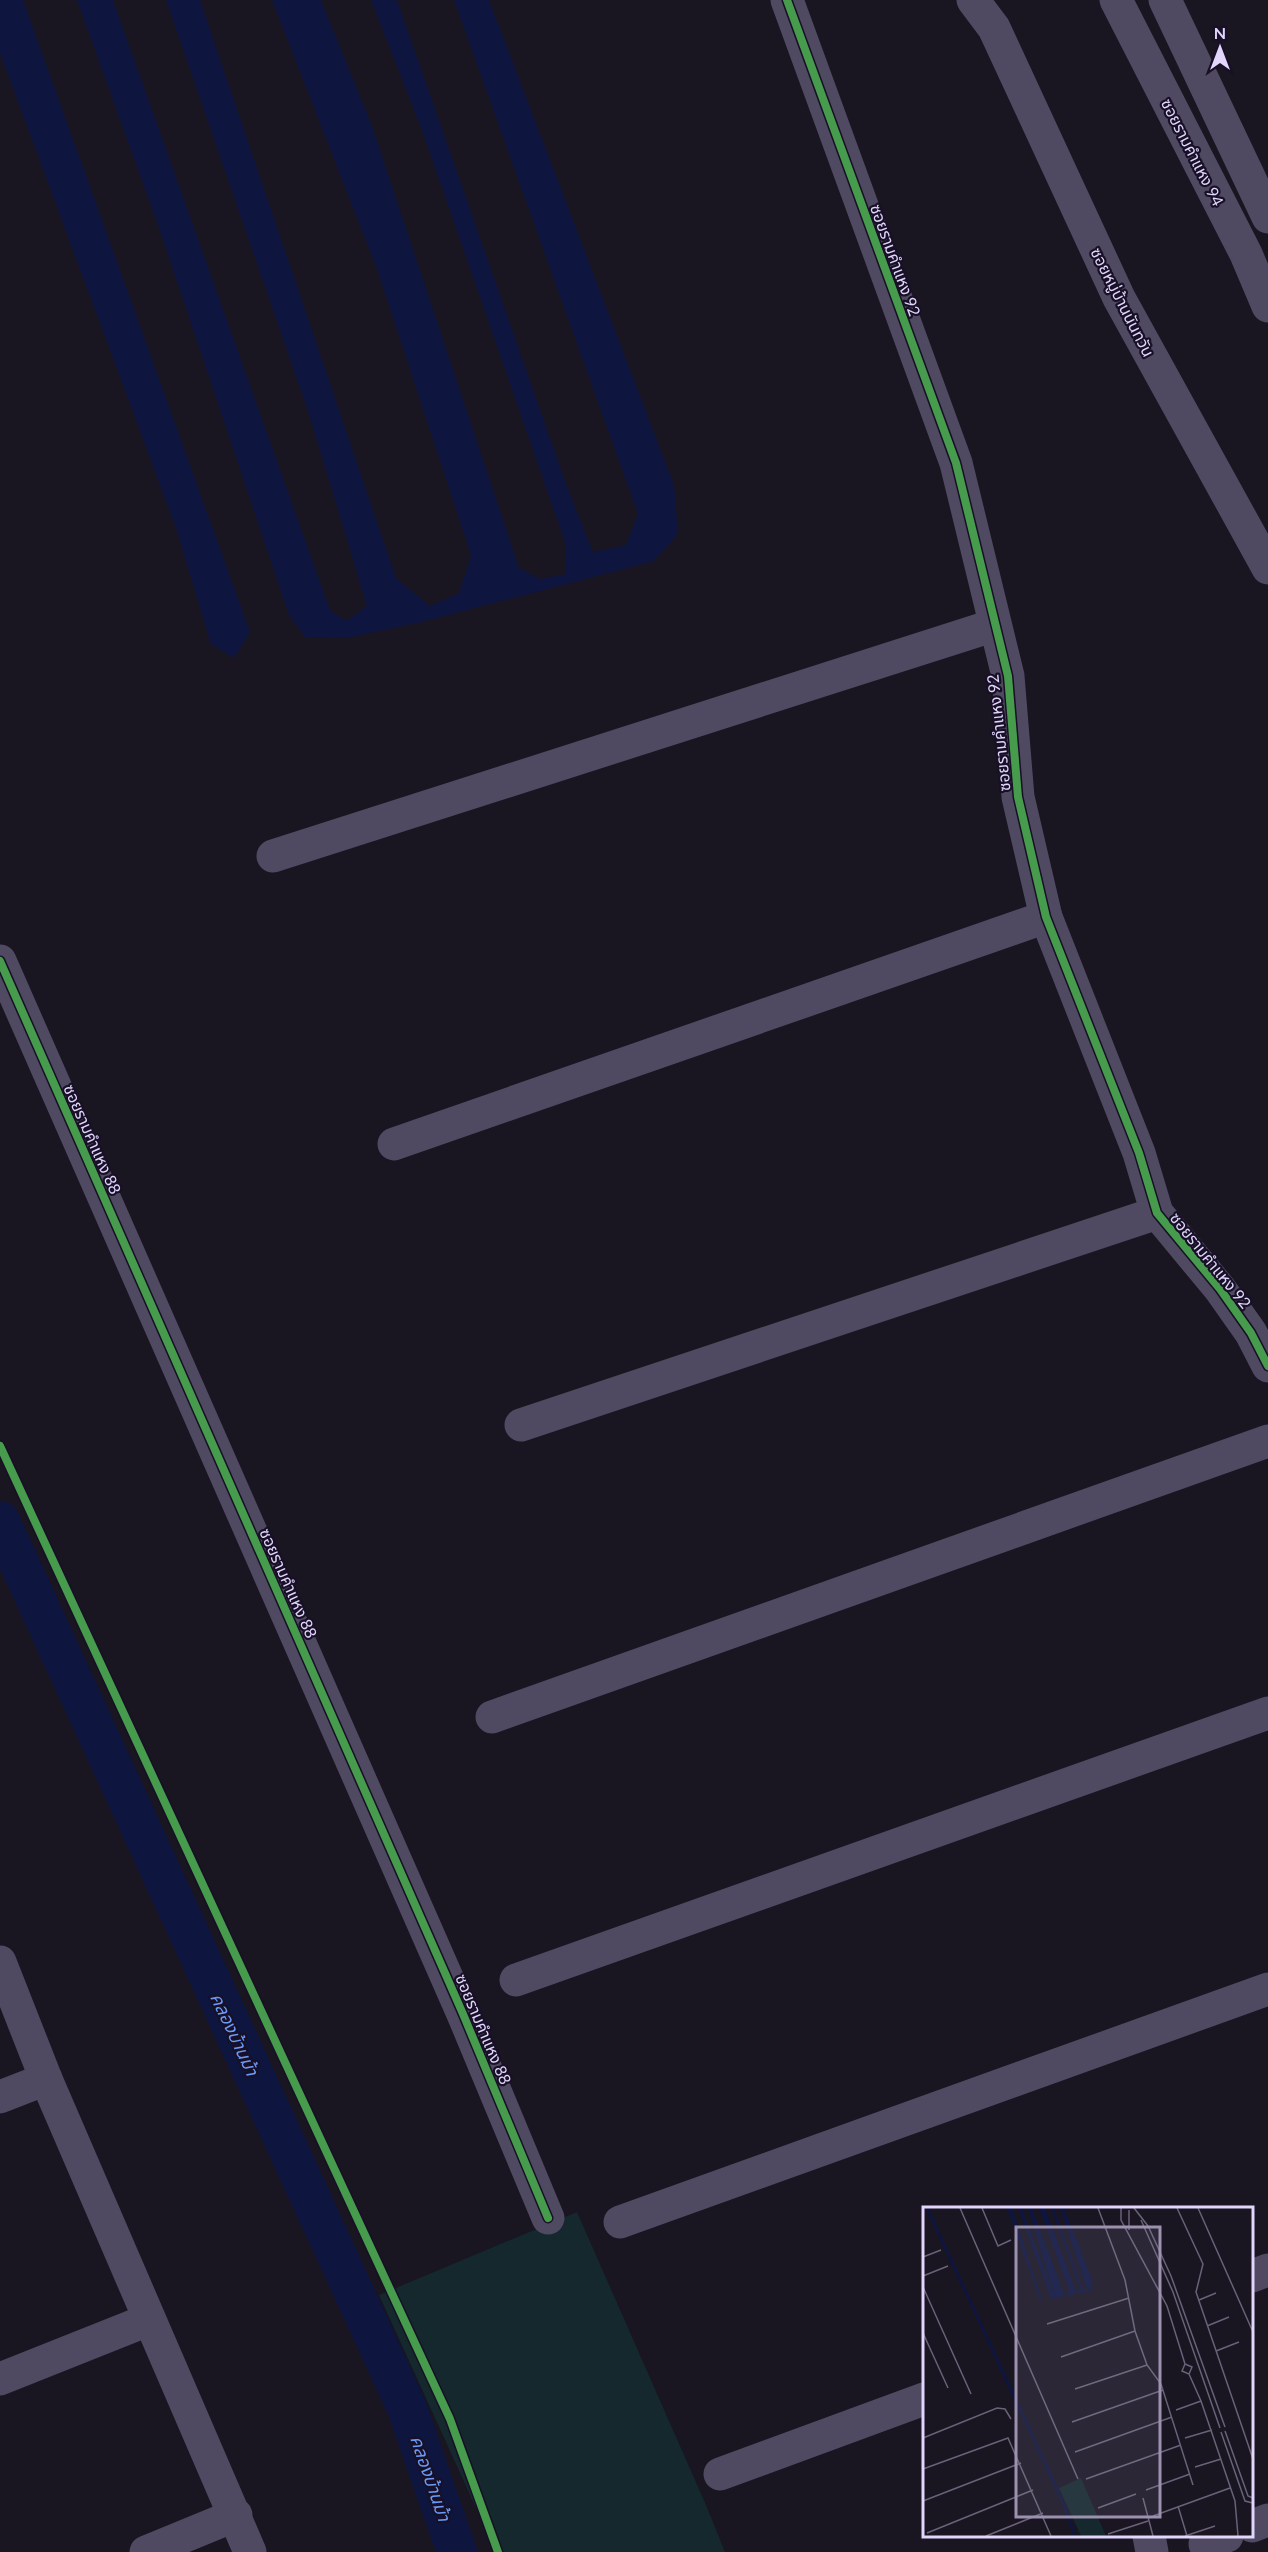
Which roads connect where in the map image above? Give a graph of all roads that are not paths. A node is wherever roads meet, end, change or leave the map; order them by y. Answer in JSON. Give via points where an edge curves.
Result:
{"nodes":[{"id":1,"x":787,"y":0,"type":"edge"},
{"id":2,"x":973,"y":0,"type":"edge"},
{"id":3,"x":1116,"y":0,"type":"edge"},
{"id":4,"x":1165,"y":0,"type":"edge"},
{"id":5,"x":994,"y":14,"type":"edge"},
{"id":6,"x":1268,"y":217,"type":"edge"},
{"id":7,"x":1268,"y":306,"type":"edge"},
{"id":8,"x":1268,"y":568,"type":"edge"},
{"id":9,"x":995,"y":625,"type":"junction"},
{"id":10,"x":273,"y":856,"type":"dead end"},
{"id":11,"x":1046,"y":917,"type":"junction"},
{"id":12,"x":0,"y":961,"type":"edge"},
{"id":13,"x":394,"y":1144,"type":"dead end"},
{"id":14,"x":1157,"y":1213,"type":"junction"},
{"id":15,"x":1268,"y":1366,"type":"edge"},
{"id":16,"x":521,"y":1425,"type":"dead end"},
{"id":17,"x":1268,"y":1441,"type":"edge"},
{"id":18,"x":1268,"y":1713,"type":"edge"},
{"id":19,"x":492,"y":1717,"type":"dead end"},
{"id":20,"x":0,"y":1962,"type":"edge"},
{"id":21,"x":516,"y":1980,"type":"dead end"},
{"id":22,"x":1268,"y":1989,"type":"edge"},
{"id":23,"x":46,"y":2079,"type":"junction"},
{"id":24,"x":0,"y":2097,"type":"edge"},
{"id":25,"x":548,"y":2218,"type":"dead end"},
{"id":26,"x":620,"y":2222,"type":"dead end"},
{"id":27,"x":1268,"y":2270,"type":"edge"},
{"id":28,"x":1253,"y":2275,"type":"edge"},
{"id":29,"x":148,"y":2320,"type":"junction"},
{"id":30,"x":0,"y":2379,"type":"edge"},
{"id":31,"x":923,"y":2399,"type":"edge"},
{"id":32,"x":720,"y":2474,"type":"dead end"},
{"id":33,"x":236,"y":2515,"type":"junction"},
{"id":34,"x":1268,"y":2520,"type":"edge"},
{"id":35,"x":1253,"y":2525,"type":"edge"},
{"id":36,"x":1149,"y":2537,"type":"edge"},
{"id":37,"x":146,"y":2552,"type":"edge"},
{"id":38,"x":250,"y":2552,"type":"edge"},
{"id":39,"x":1152,"y":2552,"type":"edge"}],
"edges":[{"from":1,"to":9,"type":"street","name":"ซอยรามคําแหง 92","via":[[957,463]]},
{"from":2,"to":5,"type":"street","name":"ซอยหมู่บ้านนันทวัน"},
{"from":3,"to":7,"type":"street","name":"ซอยรามคําแหง 94","via":[[1246,254]]},
{"from":4,"to":6,"type":"street"},
{"from":5,"to":8,"type":"street","name":"ซอยหมู่บ้านนันทวัน","via":[[1119,298]]},
{"from":9,"to":10,"type":"street"},
{"from":9,"to":11,"type":"street","name":"ซอยรามคําแหง 92","via":[[1008,676],[1018,797]]},
{"from":11,"to":13,"type":"street"},
{"from":11,"to":14,"type":"street","name":"ซอยรามคําแหง 92","via":[[1140,1153]]},
{"from":12,"to":25,"type":"street","name":"ซอยรามคำแหง 88","via":[[454,1992]]},
{"from":14,"to":15,"type":"street","name":"ซอยรามคําแหง 92","via":[[1220,1288]]},
{"from":14,"to":16,"type":"street"},
{"from":17,"to":19,"type":"street"},
{"from":18,"to":21,"type":"street"},
{"from":20,"to":23,"type":"street"},
{"from":22,"to":26,"type":"street"},
{"from":23,"to":24,"type":"street"},
{"from":23,"to":29,"type":"street"},
{"from":27,"to":28,"type":"street"},
{"from":29,"to":30,"type":"street"},
{"from":29,"to":33,"type":"street"},
{"from":31,"to":32,"type":"street"},
{"from":33,"to":37,"type":"street"},
{"from":33,"to":38,"type":"street"},
{"from":34,"to":35,"type":"street"},
{"from":36,"to":39,"type":"street"}]}
